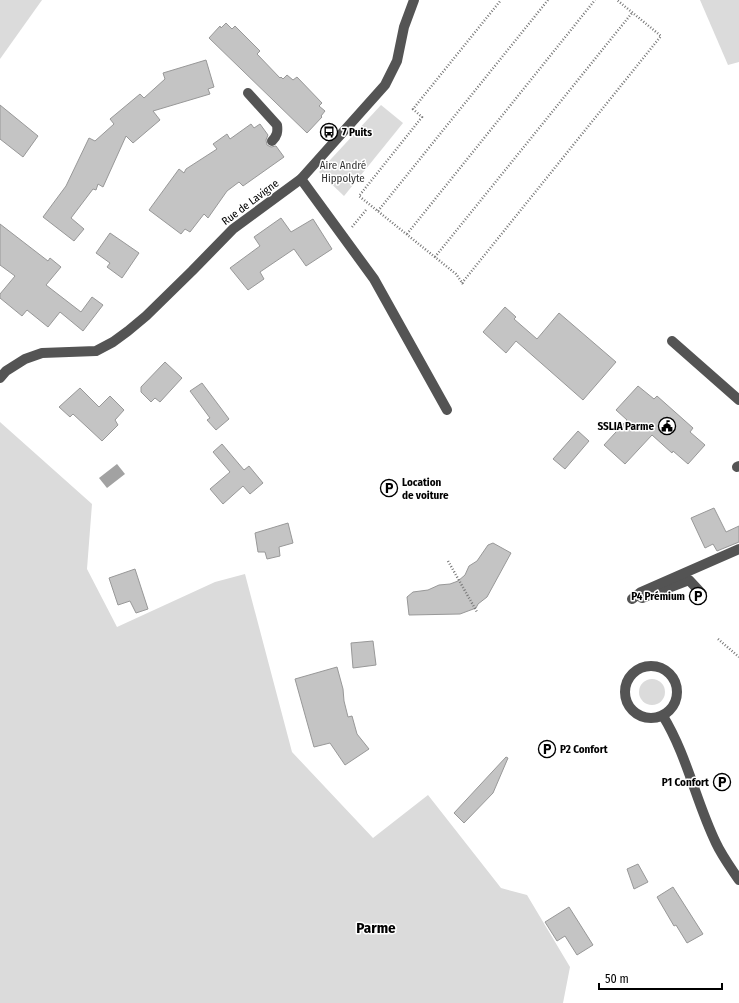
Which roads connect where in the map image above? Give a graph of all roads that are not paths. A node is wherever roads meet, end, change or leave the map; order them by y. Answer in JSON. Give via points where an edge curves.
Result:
{"nodes":[{"id":1,"x":414,"y":0,"type":"edge"},
{"id":2,"x":248,"y":93,"type":"dead end"},
{"id":3,"x":272,"y":141,"type":"dead end"},
{"id":4,"x":301,"y":179,"type":"junction"},
{"id":5,"x":672,"y":341,"type":"dead end"},
{"id":6,"x":0,"y":378,"type":"edge"},
{"id":7,"x":739,"y":400,"type":"edge"},
{"id":8,"x":447,"y":410,"type":"dead end"},
{"id":9,"x":739,"y":549,"type":"edge"},
{"id":10,"x":702,"y":594,"type":"dead end"},
{"id":11,"x":663,"y":716,"type":"junction"},
{"id":12,"x":739,"y":880,"type":"edge"}],
"edges":[{"from":1,"to":4,"type":"street","name":"Rue de Lavigne","via":[[404,27],[397,61],[384,85]]},
{"from":2,"to":3,"type":"street","via":[[277,125],[278,131]]},
{"from":4,"to":6,"type":"street","name":"Rue de Lavigne","via":[[232,229],[151,311],[113,342],[96,351],[42,353],[24,359]]},
{"from":4,"to":8,"type":"street","via":[[374,279]]},
{"from":5,"to":7,"type":"street"},
{"from":9,"to":10,"type":"street","via":[[641,592],[632,600],[689,580]]},
{"from":11,"to":11,"type":"street","via":[[674,706],[678,692],[674,679],[658,667],[639,669],[626,684],[627,701],[631,708],[642,716]]},
{"from":11,"to":12,"type":"street","via":[[684,759],[716,844]]}]}
